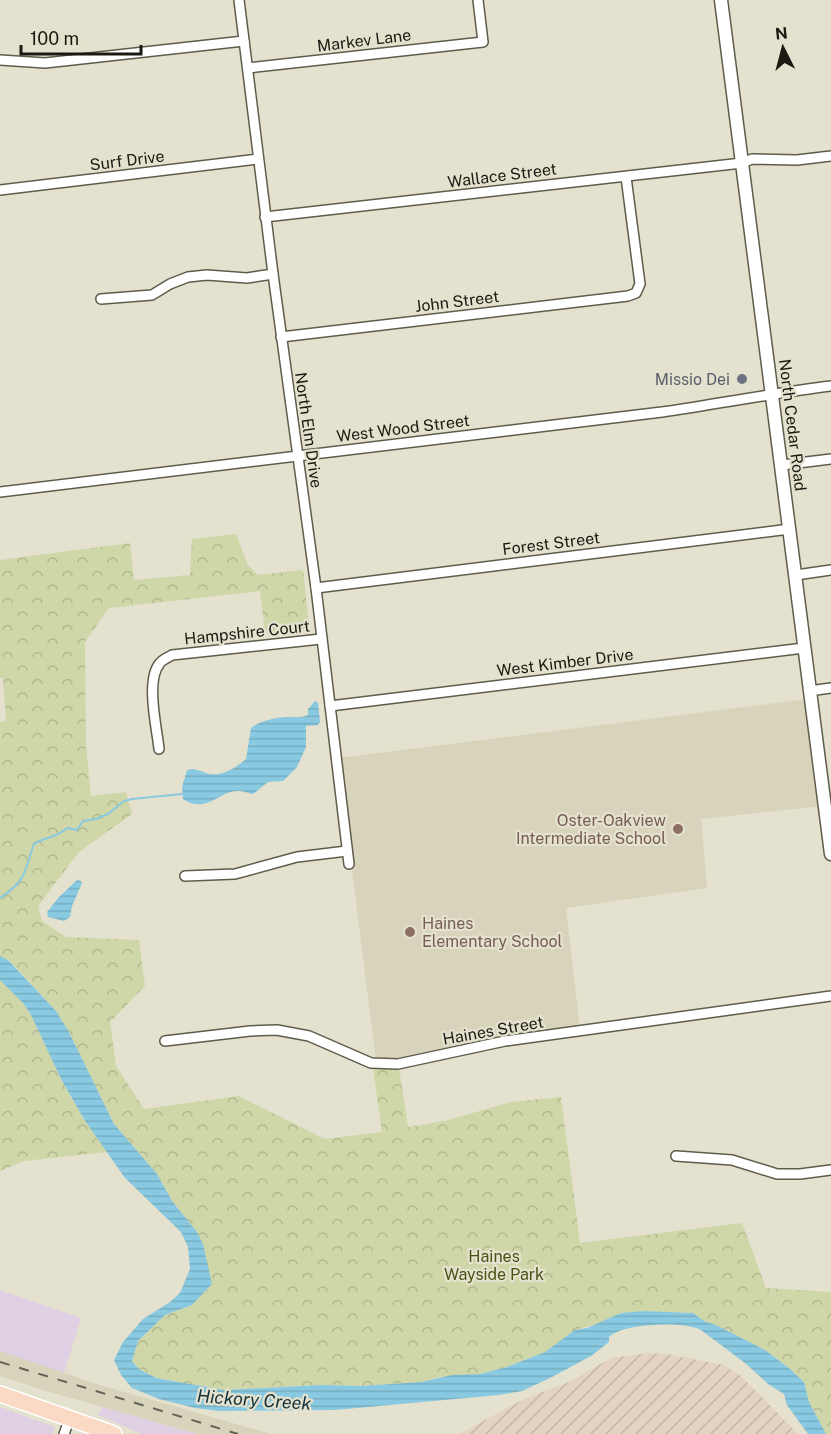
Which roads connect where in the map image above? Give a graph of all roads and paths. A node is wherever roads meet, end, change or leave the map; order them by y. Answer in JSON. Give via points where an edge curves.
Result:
{"nodes":[{"id":1,"x":238,"y":0,"type":"edge"},
{"id":2,"x":478,"y":0,"type":"edge"},
{"id":3,"x":721,"y":0,"type":"edge"},
{"id":4,"x":244,"y":41,"type":"junction"},
{"id":5,"x":0,"y":60,"type":"edge"},
{"id":6,"x":248,"y":68,"type":"junction"},
{"id":7,"x":831,"y":156,"type":"edge"},
{"id":8,"x":258,"y":159,"type":"junction"},
{"id":9,"x":742,"y":164,"type":"junction"},
{"id":10,"x":626,"y":177,"type":"junction"},
{"id":11,"x":0,"y":190,"type":"edge"},
{"id":12,"x":265,"y":217,"type":"junction"},
{"id":13,"x":273,"y":274,"type":"junction"},
{"id":14,"x":101,"y":299,"type":"dead end"},
{"id":15,"x":281,"y":337,"type":"junction"},
{"id":16,"x":831,"y":386,"type":"edge"},
{"id":17,"x":772,"y":393,"type":"junction"},
{"id":18,"x":298,"y":456,"type":"junction"},
{"id":19,"x":831,"y":459,"type":"edge"},
{"id":20,"x":782,"y":465,"type":"junction"},
{"id":21,"x":0,"y":492,"type":"edge"},
{"id":22,"x":790,"y":529,"type":"junction"},
{"id":23,"x":831,"y":570,"type":"edge"},
{"id":24,"x":796,"y":575,"type":"junction"},
{"id":25,"x":316,"y":588,"type":"junction"},
{"id":26,"x":321,"y":639,"type":"junction"},
{"id":27,"x":804,"y":648,"type":"junction"},
{"id":28,"x":831,"y":688,"type":"edge"},
{"id":29,"x":809,"y":691,"type":"junction"},
{"id":30,"x":330,"y":706,"type":"junction"},
{"id":31,"x":159,"y":749,"type":"dead end"},
{"id":32,"x":828,"y":808,"type":"edge"},
{"id":33,"x":347,"y":852,"type":"junction"},
{"id":34,"x":831,"y":854,"type":"edge"},
{"id":35,"x":349,"y":864,"type":"dead end"},
{"id":36,"x":185,"y":876,"type":"dead end"},
{"id":37,"x":831,"y":996,"type":"edge"},
{"id":38,"x":165,"y":1041,"type":"dead end"},
{"id":39,"x":676,"y":1156,"type":"dead end"},
{"id":40,"x":831,"y":1170,"type":"edge"},
{"id":41,"x":0,"y":1394,"type":"edge"},
{"id":42,"x":70,"y":1418,"type":"junction"},
{"id":43,"x":64,"y":1434,"type":"edge"},
{"id":44,"x":114,"y":1434,"type":"edge"}],
"edges":[{"from":1,"to":4,"type":"street","name":"North Elm Drive"},
{"from":2,"to":6,"type":"street","name":"Markev Lane","via":[[483,42]]},
{"from":3,"to":9,"type":"street","name":"North Cedar Road"},
{"from":4,"to":5,"type":"street","via":[[45,63]]},
{"from":4,"to":6,"type":"street","name":"North Elm Drive"},
{"from":6,"to":8,"type":"street","name":"North Elm Drive"},
{"from":7,"to":9,"type":"street","name":"Wallace Street","via":[[752,159]]},
{"from":8,"to":11,"type":"street","name":"Surf Drive"},
{"from":8,"to":12,"type":"street","name":"North Elm Drive"},
{"from":9,"to":10,"type":"street","name":"Wallace Street"},
{"from":9,"to":17,"type":"street","name":"North Cedar Road"},
{"from":10,"to":12,"type":"street","name":"Wallace Street"},
{"from":10,"to":15,"type":"street","name":"John Street","via":[[640,284],[636,293]]},
{"from":12,"to":13,"type":"street","name":"North Elm Drive"},
{"from":13,"to":14,"type":"street","via":[[247,278],[188,277],[152,295]]},
{"from":13,"to":15,"type":"street","name":"North Elm Drive"},
{"from":15,"to":18,"type":"street","name":"North Elm Drive"},
{"from":16,"to":17,"type":"street","name":"West Wood Street"},
{"from":17,"to":18,"type":"street","name":"West Wood Street","via":[[662,412]]},
{"from":17,"to":20,"type":"street","name":"North Cedar Road"},
{"from":18,"to":21,"type":"street","name":"West Wood Street"},
{"from":18,"to":25,"type":"street","name":"North Elm Drive"},
{"from":19,"to":20,"type":"street"},
{"from":20,"to":22,"type":"street","name":"North Cedar Road"},
{"from":22,"to":24,"type":"street","name":"North Cedar Road"},
{"from":22,"to":25,"type":"street","name":"Forest Street"},
{"from":23,"to":24,"type":"street"},
{"from":24,"to":27,"type":"street","name":"North Cedar Road"},
{"from":25,"to":26,"type":"street","name":"North Elm Drive"},
{"from":26,"to":30,"type":"street","name":"North Elm Drive"},
{"from":26,"to":31,"type":"street","name":"Hampshire Court","via":[[172,655],[160,662],[152,690]]},
{"from":27,"to":29,"type":"street","name":"North Cedar Road"},
{"from":27,"to":30,"type":"street","name":"West Kimber Drive"},
{"from":28,"to":29,"type":"street"},
{"from":29,"to":32,"type":"street","name":"North Cedar Road"},
{"from":30,"to":33,"type":"street","name":"North Elm Drive"},
{"from":32,"to":34,"type":"street","name":"North Cedar Road"},
{"from":33,"to":35,"type":"street","name":"North Elm Drive"},
{"from":33,"to":36,"type":"street","via":[[290,859],[235,874]]},
{"from":37,"to":38,"type":"street","name":"Haines Street","via":[[505,1041],[398,1064],[371,1063],[309,1036],[277,1030]]},
{"from":39,"to":40,"type":"street","via":[[732,1160],[777,1174]]},
{"from":41,"to":42,"type":"main road"},
{"from":42,"to":43,"type":"street"},
{"from":42,"to":44,"type":"main road"}]}
